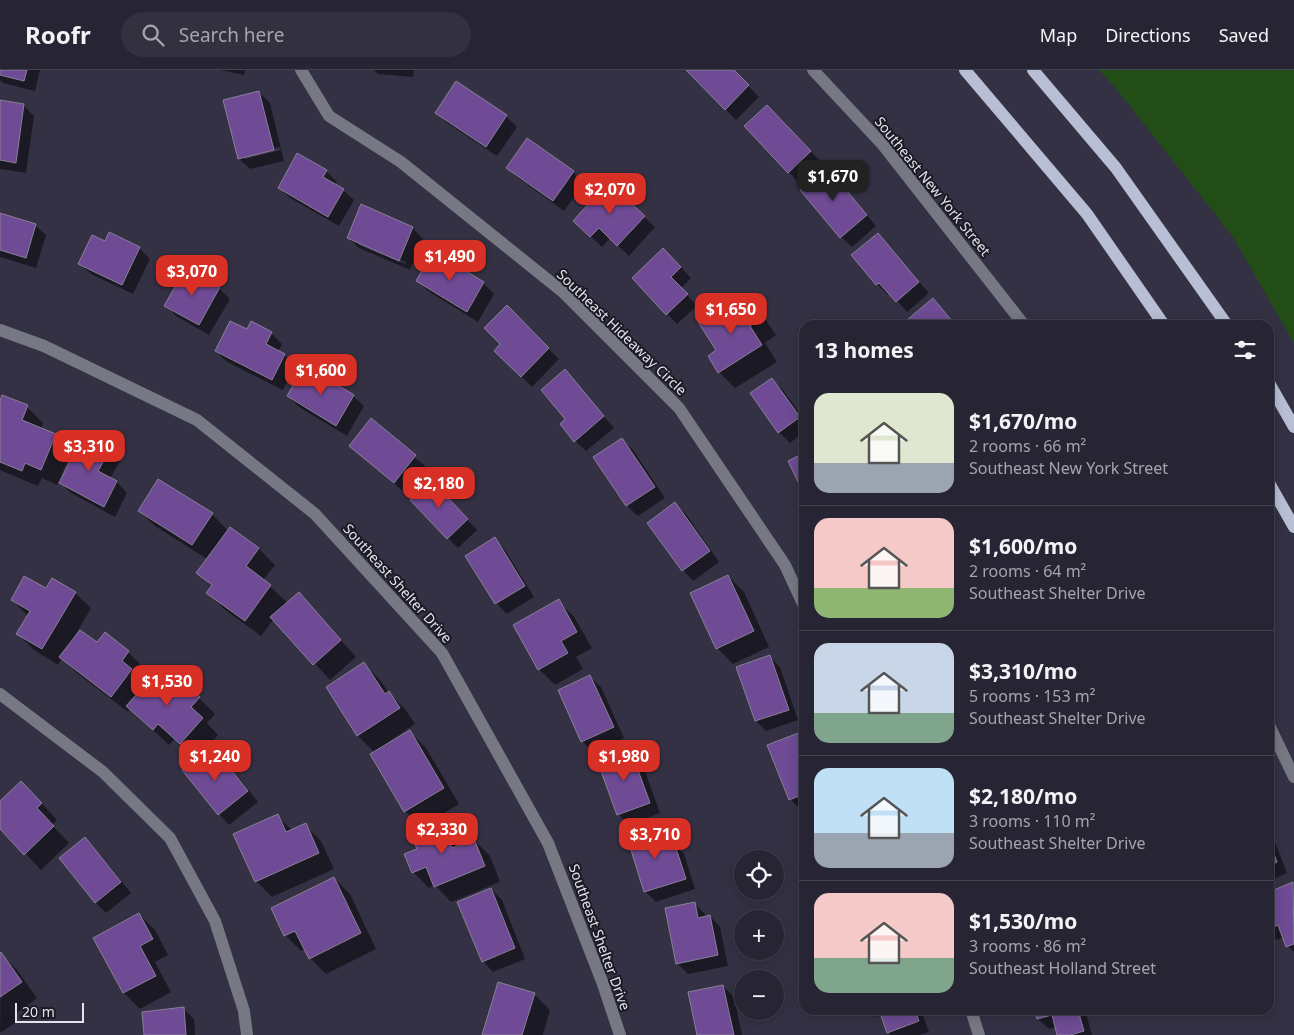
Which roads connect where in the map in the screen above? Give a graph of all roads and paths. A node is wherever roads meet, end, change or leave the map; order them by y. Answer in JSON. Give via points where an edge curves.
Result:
{"nodes":[{"id":1,"x":301,"y":70,"type":"edge"},
{"id":2,"x":813,"y":70,"type":"edge"},
{"id":3,"x":965,"y":70,"type":"edge"},
{"id":4,"x":1033,"y":70,"type":"edge"},
{"id":5,"x":1020,"y":320,"type":"edge"},
{"id":6,"x":1161,"y":320,"type":"edge"},
{"id":7,"x":1223,"y":320,"type":"edge"},
{"id":8,"x":0,"y":330,"type":"edge"},
{"id":9,"x":1274,"y":393,"type":"edge"},
{"id":10,"x":1294,"y":427,"type":"edge"},
{"id":11,"x":1274,"y":492,"type":"edge"},
{"id":12,"x":1294,"y":527,"type":"edge"},
{"id":13,"x":799,"y":595,"type":"edge"},
{"id":14,"x":0,"y":694,"type":"edge"},
{"id":15,"x":1274,"y":735,"type":"edge"},
{"id":16,"x":1294,"y":777,"type":"edge"},
{"id":17,"x":973,"y":1015,"type":"edge"},
{"id":18,"x":247,"y":1035,"type":"edge"},
{"id":19,"x":620,"y":1035,"type":"edge"},
{"id":20,"x":979,"y":1035,"type":"edge"}],
"edges":[{"from":1,"to":13,"type":"street","name":"Southeast Hideaway Circle","via":[[329,116],[401,162],[563,292],[679,408],[785,565]]},
{"from":2,"to":5,"type":"street","name":"Southeast New York Street","via":[[884,145]]},
{"from":3,"to":6,"type":"main road","via":[[1087,214]]},
{"from":4,"to":7,"type":"main road","via":[[1116,168]]},
{"from":8,"to":19,"type":"street","name":"Southeast Shelter Drive","via":[[44,346],[197,420],[315,514],[442,653],[548,843]]},
{"from":9,"to":10,"type":"main road"},
{"from":11,"to":12,"type":"main road"},
{"from":14,"to":18,"type":"street","via":[[103,772],[170,838],[215,921],[244,1011]]},
{"from":15,"to":16,"type":"street"},
{"from":17,"to":20,"type":"street"}]}
